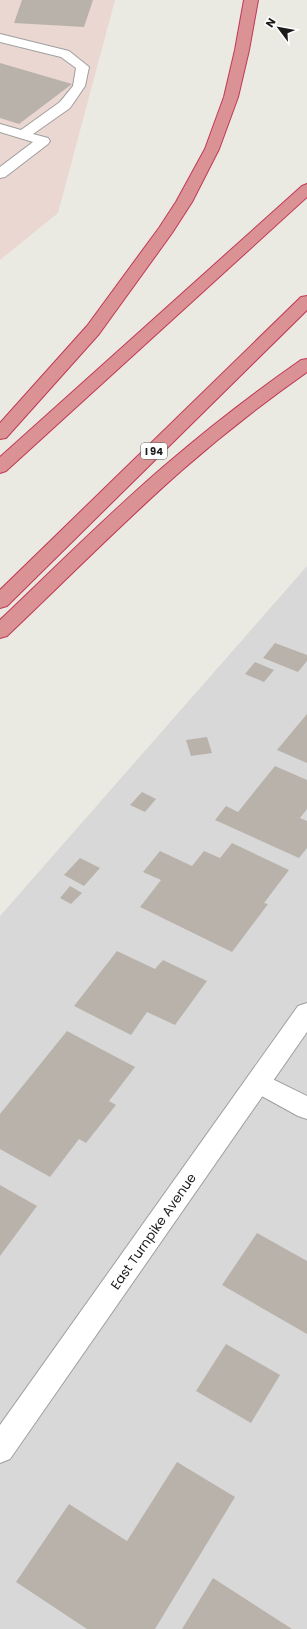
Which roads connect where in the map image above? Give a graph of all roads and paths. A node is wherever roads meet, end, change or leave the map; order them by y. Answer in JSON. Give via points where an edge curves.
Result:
{"nodes":[{"id":1,"x":251,"y":0,"type":"edge"},
{"id":2,"x":0,"y":38,"type":"edge"},
{"id":3,"x":0,"y":128,"type":"edge"},
{"id":4,"x":23,"y":135,"type":"junction"},
{"id":5,"x":0,"y":174,"type":"edge"},
{"id":6,"x":307,"y":189,"type":"edge"},
{"id":7,"x":307,"y":301,"type":"edge"},
{"id":8,"x":307,"y":364,"type":"edge"},
{"id":9,"x":0,"y":434,"type":"edge"},
{"id":10,"x":0,"y":466,"type":"edge"},
{"id":11,"x":0,"y":601,"type":"edge"},
{"id":12,"x":0,"y":631,"type":"edge"},
{"id":13,"x":307,"y":1013,"type":"edge"},
{"id":14,"x":258,"y":1082,"type":"junction"},
{"id":15,"x":307,"y":1108,"type":"edge"},
{"id":16,"x":0,"y":1449,"type":"edge"}],
"edges":[{"from":1,"to":9,"type":"highway","via":[[231,97],[212,149],[184,202],[93,330]]},
{"from":2,"to":4,"type":"lane","via":[[65,54],[83,67],[79,86],[65,105]]},
{"from":3,"to":4,"type":"lane"},
{"from":4,"to":5,"type":"lane","via":[[43,141]]},
{"from":6,"to":10,"type":"highway"},
{"from":7,"to":11,"type":"highway","number":"I 94"},
{"from":8,"to":12,"type":"highway","via":[[199,446],[128,509]]},
{"from":13,"to":14,"type":"street","name":"East Turnpike Avenue"},
{"from":14,"to":15,"type":"street"},
{"from":14,"to":16,"type":"street","name":"East Turnpike Avenue"}]}
